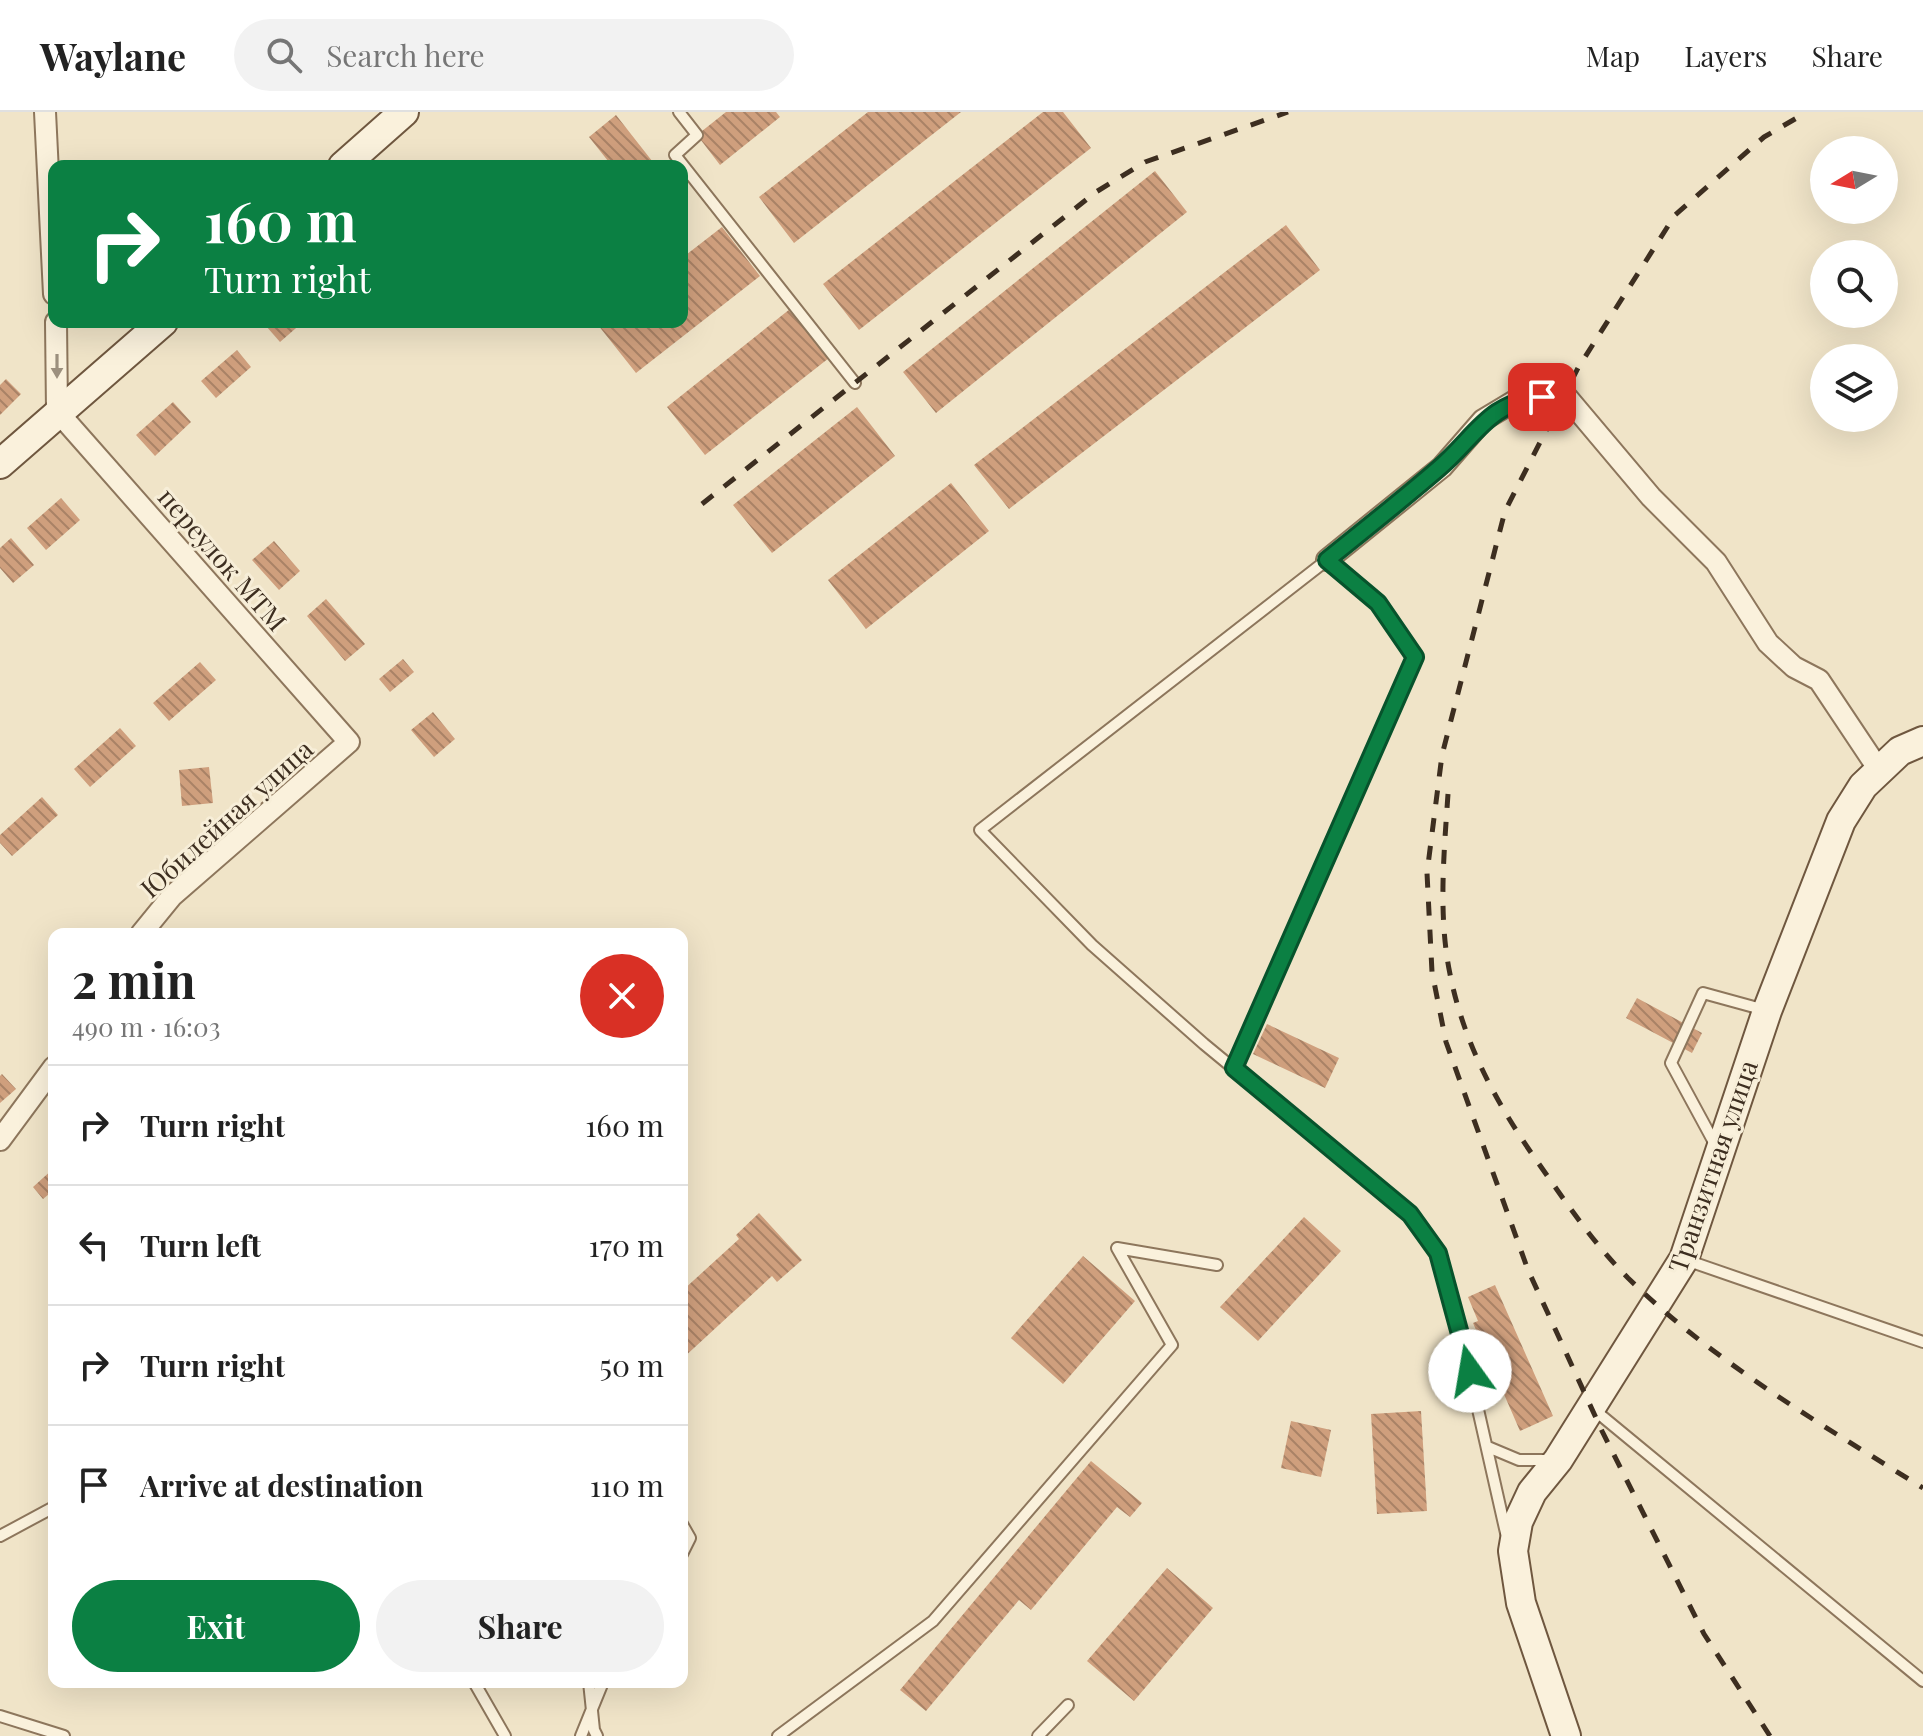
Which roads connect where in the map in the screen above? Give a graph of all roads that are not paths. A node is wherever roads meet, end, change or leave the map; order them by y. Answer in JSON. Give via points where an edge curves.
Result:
{"nodes":[{"id":1,"x":45,"y":112,"type":"edge"},
{"id":2,"x":404,"y":112,"type":"edge"},
{"id":3,"x":679,"y":112,"type":"edge"},
{"id":4,"x":350,"y":160,"type":"edge"},
{"id":5,"x":679,"y":160,"type":"edge"},
{"id":6,"x":688,"y":171,"type":"edge"},
{"id":7,"x":48,"y":173,"type":"edge"},
{"id":8,"x":56,"y":328,"type":"edge"},
{"id":9,"x":156,"y":328,"type":"edge"},
{"id":10,"x":855,"y":383,"type":"dead end"},
{"id":11,"x":57,"y":411,"type":"junction"},
{"id":12,"x":0,"y":464,"type":"edge"},
{"id":13,"x":1327,"y":560,"type":"junction"},
{"id":14,"x":1923,"y":741,"type":"edge"},
{"id":15,"x":349,"y":742,"type":"joint"},
{"id":16,"x":1879,"y":770,"type":"junction"},
{"id":17,"x":146,"y":928,"type":"edge"},
{"id":18,"x":1767,"y":1011,"type":"junction"},
{"id":19,"x":1234,"y":1068,"type":"junction"},
{"id":20,"x":48,"y":1075,"type":"edge"},
{"id":21,"x":0,"y":1140,"type":"edge"},
{"id":22,"x":1719,"y":1152,"type":"junction"},
{"id":23,"x":1684,"y":1259,"type":"junction"},
{"id":24,"x":1217,"y":1265,"type":"dead end"},
{"id":25,"x":1923,"y":1342,"type":"edge"},
{"id":26,"x":1591,"y":1406,"type":"junction"},
{"id":27,"x":1488,"y":1447,"type":"junction"},
{"id":28,"x":1558,"y":1460,"type":"junction"},
{"id":29,"x":48,"y":1510,"type":"edge"},
{"id":30,"x":0,"y":1536,"type":"edge"},
{"id":31,"x":1515,"y":1576,"type":"junction"},
{"id":32,"x":1923,"y":1681,"type":"edge"},
{"id":33,"x":477,"y":1688,"type":"edge"},
{"id":34,"x":590,"y":1688,"type":"edge"},
{"id":35,"x":601,"y":1688,"type":"edge"},
{"id":36,"x":1068,"y":1705,"type":"dead end"},
{"id":37,"x":592,"y":1711,"type":"junction"},
{"id":38,"x":0,"y":1716,"type":"edge"},
{"id":39,"x":64,"y":1736,"type":"edge"},
{"id":40,"x":505,"y":1736,"type":"edge"},
{"id":41,"x":581,"y":1736,"type":"edge"},
{"id":42,"x":597,"y":1736,"type":"edge"},
{"id":43,"x":778,"y":1736,"type":"edge"},
{"id":44,"x":1038,"y":1736,"type":"edge"},
{"id":45,"x":1566,"y":1736,"type":"edge"}],
"edges":[{"from":1,"to":7,"type":"street"},
{"from":2,"to":4,"type":"street"},
{"from":3,"to":5,"type":"lane","via":[[697,135],[675,155]]},
{"from":6,"to":10,"type":"lane"},
{"from":8,"to":11,"type":"street","one_way":true},
{"from":9,"to":11,"type":"street"},
{"from":11,"to":12,"type":"street"},
{"from":11,"to":15,"type":"street","name":"переулок МТМ"},
{"from":13,"to":16,"type":"street","via":[[1442,467],[1483,420],[1518,399],[1565,395],[1651,497],[1716,562],[1768,643],[1794,667],[1819,680]]},
{"from":13,"to":19,"type":"lane","via":[[1378,603],[1415,657]]},
{"from":13,"to":19,"type":"lane","via":[[980,830],[1092,945]]},
{"from":14,"to":16,"type":"street","name":"Транзитная улица","via":[[1900,751]]},
{"from":15,"to":17,"type":"street","name":"Юбилейная улица","via":[[172,896]]},
{"from":16,"to":18,"type":"street","name":"Транзитная улица","via":[[1841,821]]},
{"from":18,"to":22,"type":"street","name":"Транзитная улица"},
{"from":18,"to":22,"type":"lane","via":[[1703,993],[1671,1063]]},
{"from":19,"to":27,"type":"lane","via":[[1410,1214],[1438,1253]]},
{"from":20,"to":21,"type":"street"},
{"from":22,"to":23,"type":"street","name":"Транзитная улица"},
{"from":23,"to":25,"type":"lane"},
{"from":23,"to":26,"type":"street","name":"Транзитная улица"},
{"from":24,"to":43,"type":"lane","via":[[1117,1248],[1172,1345],[933,1621]]},
{"from":26,"to":28,"type":"street","name":"Транзитная улица"},
{"from":26,"to":32,"type":"lane"},
{"from":27,"to":28,"type":"lane","via":[[1519,1460]]},
{"from":27,"to":31,"type":"lane"},
{"from":28,"to":31,"type":"street","name":"Транзитная улица","via":[[1532,1492],[1518,1522]]},
{"from":29,"to":30,"type":"lane"},
{"from":31,"to":45,"type":"street","name":"Транзитная улица"},
{"from":33,"to":40,"type":"lane"},
{"from":34,"to":37,"type":"lane"},
{"from":35,"to":37,"type":"lane"},
{"from":36,"to":44,"type":"lane"},
{"from":37,"to":41,"type":"lane"},
{"from":37,"to":42,"type":"lane"},
{"from":38,"to":39,"type":"lane"}]}
